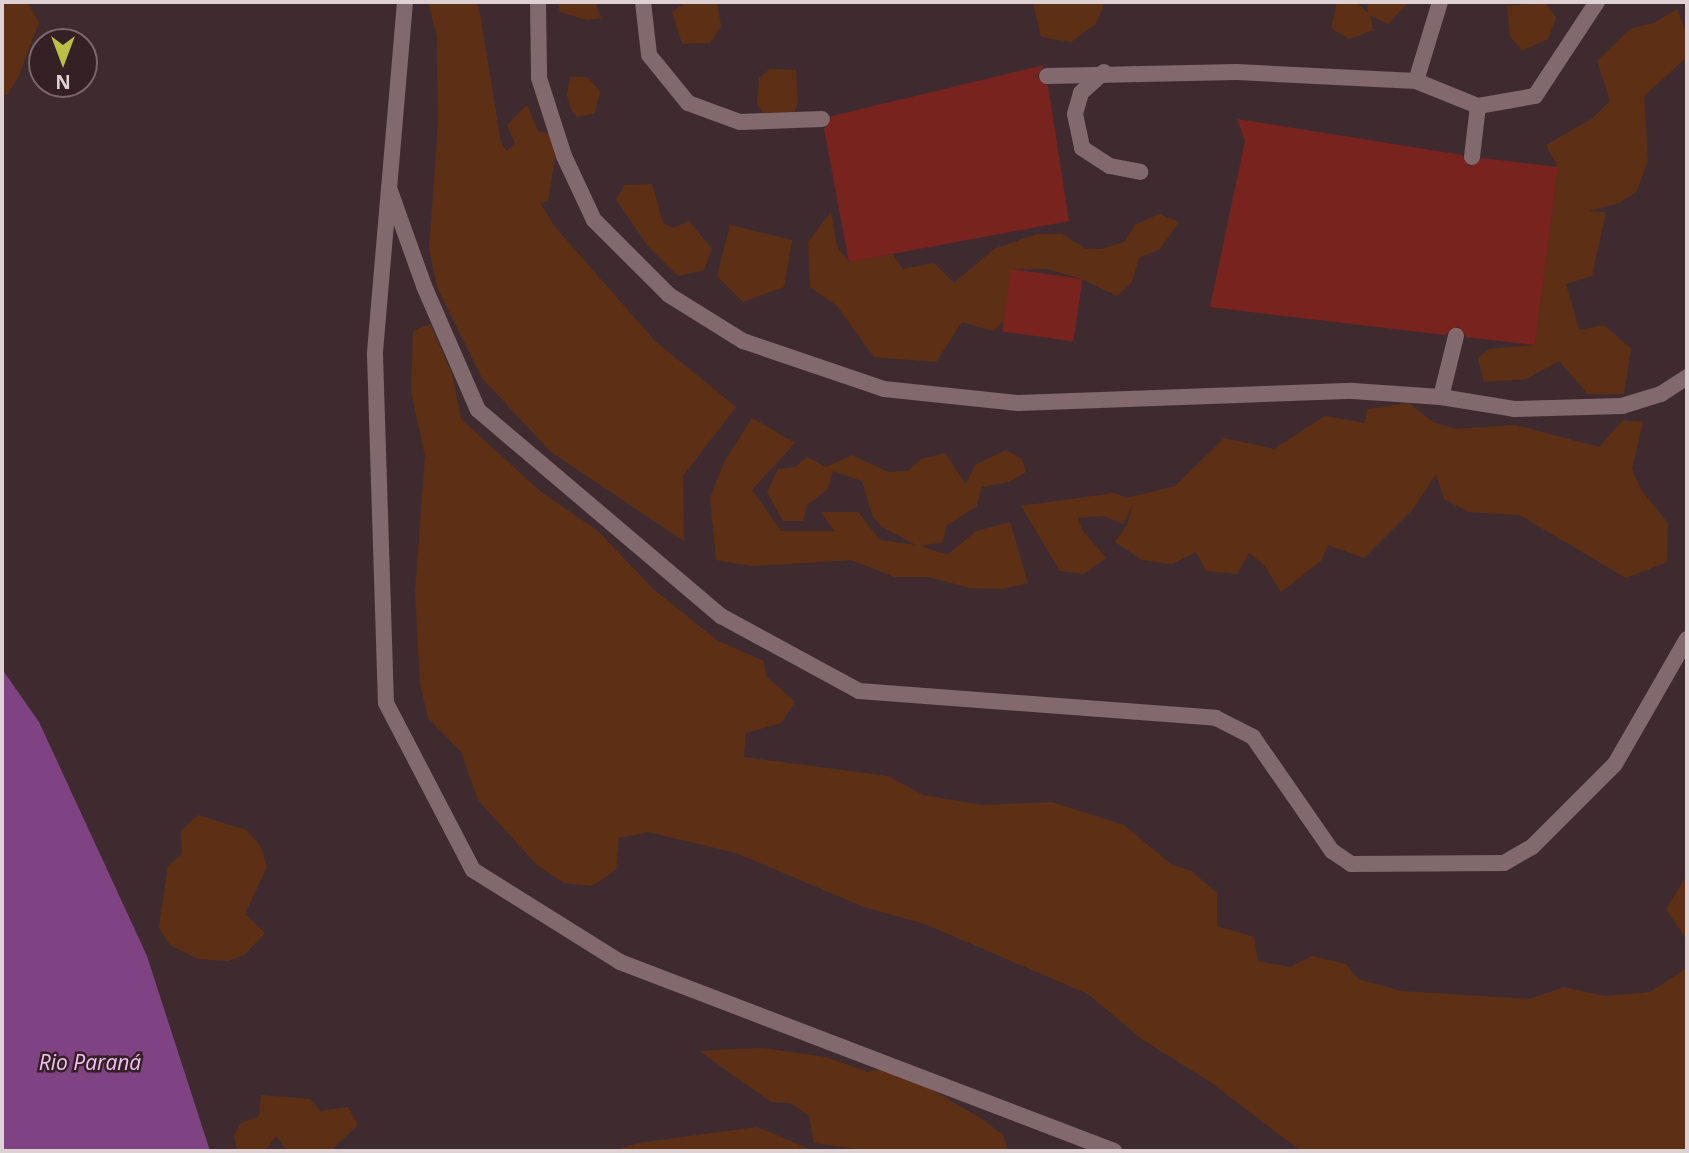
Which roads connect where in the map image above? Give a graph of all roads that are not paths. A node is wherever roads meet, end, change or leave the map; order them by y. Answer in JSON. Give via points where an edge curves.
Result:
{"nodes":[{"id":1,"x":405,"y":2,"type":"edge"},
{"id":2,"x":538,"y":2,"type":"edge"},
{"id":3,"x":643,"y":2,"type":"edge"},
{"id":4,"x":1440,"y":2,"type":"edge"},
{"id":5,"x":1597,"y":2,"type":"edge"},
{"id":6,"x":1104,"y":72,"type":"junction"},
{"id":7,"x":1047,"y":76,"type":"dead end"},
{"id":8,"x":1416,"y":81,"type":"junction"},
{"id":9,"x":1478,"y":106,"type":"junction"},
{"id":10,"x":822,"y":119,"type":"dead end"},
{"id":11,"x":1472,"y":157,"type":"dead end"},
{"id":12,"x":1140,"y":172,"type":"dead end"},
{"id":13,"x":389,"y":188,"type":"junction"},
{"id":14,"x":1456,"y":336,"type":"dead end"},
{"id":15,"x":1687,"y":377,"type":"edge"},
{"id":16,"x":1441,"y":397,"type":"junction"},
{"id":17,"x":1687,"y":639,"type":"edge"},
{"id":18,"x":1114,"y":1151,"type":"edge"}],
"edges":[{"from":1,"to":13,"type":"lane"},
{"from":2,"to":16,"type":"lane","via":[[539,78],[564,156],[594,220],[669,295],[743,341],[884,389],[1018,403],[1353,391]]},
{"from":3,"to":10,"type":"lane","via":[[649,55],[688,103],[740,122]]},
{"from":4,"to":8,"type":"lane"},
{"from":5,"to":9,"type":"lane","via":[[1535,96]]},
{"from":6,"to":7,"type":"lane"},
{"from":6,"to":8,"type":"lane","via":[[1237,72]]},
{"from":6,"to":12,"type":"lane","via":[[1081,93],[1078,103],[1075,114],[1083,148],[1110,166]]},
{"from":8,"to":9,"type":"lane"},
{"from":9,"to":11,"type":"lane"},
{"from":13,"to":17,"type":"lane","via":[[478,410],[722,616],[859,691],[1216,718],[1253,737],[1332,851],[1351,864],[1504,863],[1532,847],[1615,764]]},
{"from":13,"to":18,"type":"lane","via":[[375,355],[386,703],[473,870],[620,962]]},
{"from":14,"to":16,"type":"lane"},
{"from":15,"to":16,"type":"lane","via":[[1661,394],[1622,406],[1514,408]]}]}
